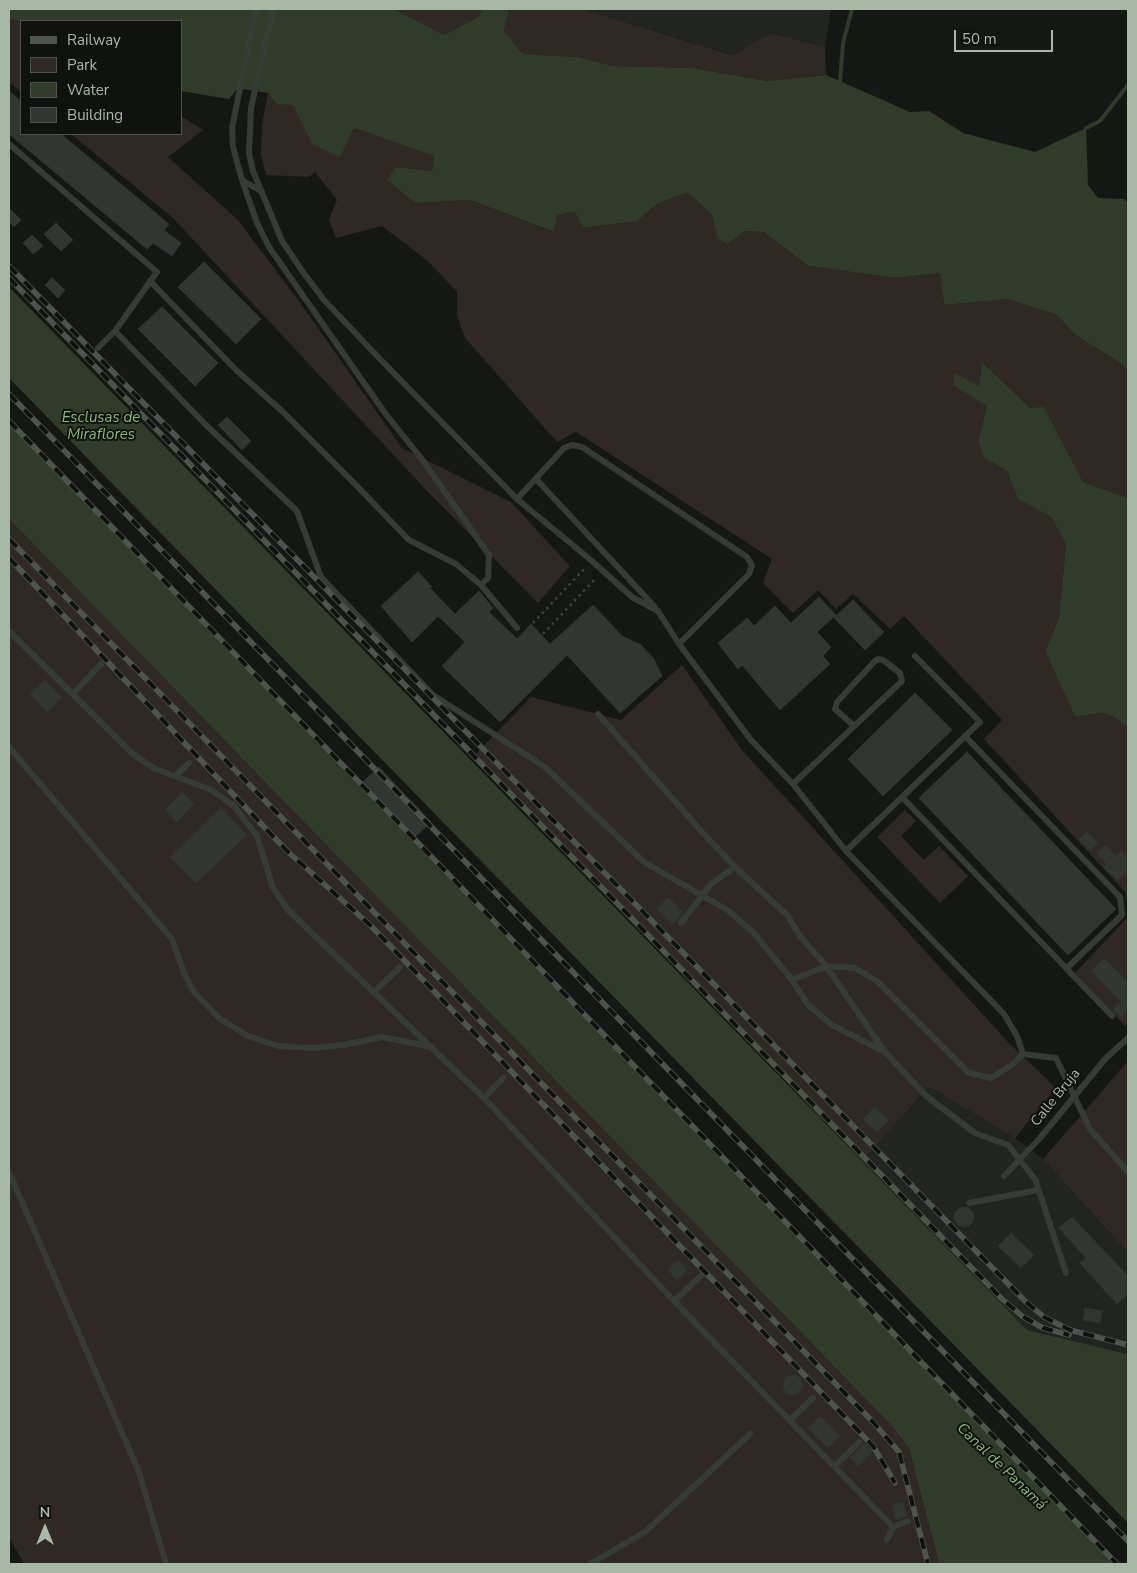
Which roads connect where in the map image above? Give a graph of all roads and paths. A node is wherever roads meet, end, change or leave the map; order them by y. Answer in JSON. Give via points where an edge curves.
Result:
{"nodes":[{"id":1,"x":256,"y":9,"type":"edge"},
{"id":2,"x":273,"y":9,"type":"edge"},
{"id":3,"x":9,"y":144,"type":"edge"},
{"id":4,"x":242,"y":180,"type":"junction"},
{"id":5,"x":262,"y":192,"type":"junction"},
{"id":6,"x":150,"y":282,"type":"junction"},
{"id":7,"x":115,"y":331,"type":"junction"},
{"id":8,"x":98,"y":348,"type":"dead end"},
{"id":9,"x":536,"y":479,"type":"junction"},
{"id":10,"x":517,"y":499,"type":"junction"},
{"id":11,"x":592,"y":561,"type":"junction"},
{"id":12,"x":603,"y":572,"type":"junction"},
{"id":13,"x":481,"y":585,"type":"junction"},
{"id":14,"x":658,"y":611,"type":"junction"},
{"id":15,"x":533,"y":623,"type":"dead end"},
{"id":16,"x":517,"y":628,"type":"dead end"},
{"id":17,"x":9,"y":631,"type":"edge"},
{"id":18,"x":543,"y":634,"type":"dead end"},
{"id":19,"x":679,"y":644,"type":"junction"},
{"id":20,"x":915,"y":656,"type":"dead end"},
{"id":21,"x":102,"y":664,"type":"dead end"},
{"id":22,"x":73,"y":694,"type":"junction"},
{"id":23,"x":598,"y":714,"type":"dead end"},
{"id":24,"x":854,"y":726,"type":"junction"},
{"id":25,"x":965,"y":736,"type":"junction"},
{"id":26,"x":9,"y":747,"type":"edge"},
{"id":27,"x":189,"y":763,"type":"dead end"},
{"id":28,"x":175,"y":776,"type":"junction"},
{"id":29,"x":793,"y":784,"type":"junction"},
{"id":30,"x":902,"y":797,"type":"junction"},
{"id":31,"x":846,"y":850,"type":"junction"},
{"id":32,"x":735,"y":866,"type":"junction"},
{"id":33,"x":702,"y":896,"type":"junction"},
{"id":34,"x":681,"y":923,"type":"dead end"},
{"id":35,"x":826,"y":966,"type":"junction"},
{"id":36,"x":400,"y":967,"type":"dead end"},
{"id":37,"x":1067,"y":968,"type":"junction"},
{"id":38,"x":792,"y":980,"type":"junction"},
{"id":39,"x":374,"y":992,"type":"junction"},
{"id":40,"x":1112,"y":1016,"type":"dead end"},
{"id":41,"x":1128,"y":1038,"type":"edge"},
{"id":42,"x":433,"y":1048,"type":"junction"},
{"id":43,"x":885,"y":1052,"type":"junction"},
{"id":44,"x":1023,"y":1054,"type":"junction"},
{"id":45,"x":503,"y":1078,"type":"dead end"},
{"id":46,"x":484,"y":1098,"type":"junction"},
{"id":47,"x":9,"y":1172,"type":"edge"},
{"id":48,"x":1128,"y":1172,"type":"edge"},
{"id":49,"x":1004,"y":1176,"type":"dead end"},
{"id":50,"x":1038,"y":1190,"type":"junction"},
{"id":51,"x":969,"y":1203,"type":"dead end"},
{"id":52,"x":704,"y":1273,"type":"dead end"},
{"id":53,"x":1066,"y":1273,"type":"dead end"},
{"id":54,"x":674,"y":1301,"type":"junction"},
{"id":55,"x":813,"y":1398,"type":"dead end"},
{"id":56,"x":790,"y":1420,"type":"junction"},
{"id":57,"x":750,"y":1434,"type":"dead end"},
{"id":58,"x":859,"y":1442,"type":"dead end"},
{"id":59,"x":835,"y":1466,"type":"junction"},
{"id":60,"x":908,"y":1522,"type":"dead end"},
{"id":61,"x":893,"y":1526,"type":"junction"},
{"id":62,"x":887,"y":1540,"type":"dead end"},
{"id":63,"x":166,"y":1564,"type":"edge"},
{"id":64,"x":590,"y":1564,"type":"edge"}],
"edges":[{"from":1,"to":4,"type":"lane","via":[[232,128],[233,147]]},
{"from":2,"to":5,"type":"lane","via":[[248,136],[249,153]]},
{"from":3,"to":6,"type":"lane","via":[[157,272]]},
{"from":4,"to":5,"type":"lane"},
{"from":4,"to":13,"type":"lane","via":[[269,247],[489,555],[488,578]]},
{"from":5,"to":10,"type":"lane","via":[[282,240],[324,300]]},
{"from":6,"to":7,"type":"lane"},
{"from":6,"to":13,"type":"lane","via":[[409,540],[448,558]]},
{"from":7,"to":8,"type":"lane"},
{"from":7,"to":33,"type":"lane","via":[[206,425],[298,511],[321,577],[433,695],[545,767],[644,862]]},
{"from":9,"to":10,"type":"lane"},
{"from":9,"to":14,"type":"lane"},
{"from":9,"to":19,"type":"lane","via":[[564,448],[572,445],[582,447],[747,557],[752,565],[749,574]]},
{"from":10,"to":11,"type":"lane"},
{"from":11,"to":12,"type":"lane"},
{"from":11,"to":15,"type":"path"},
{"from":12,"to":14,"type":"lane","via":[[632,597]]},
{"from":12,"to":18,"type":"path"},
{"from":13,"to":16,"type":"lane"},
{"from":14,"to":19,"type":"lane"},
{"from":17,"to":22,"type":"lane"},
{"from":19,"to":29,"type":"lane","via":[[751,740]]},
{"from":20,"to":25,"type":"lane","via":[[980,722]]},
{"from":21,"to":22,"type":"lane"},
{"from":22,"to":28,"type":"lane","via":[[133,754],[153,768]]},
{"from":23,"to":32,"type":"lane"},
{"from":24,"to":24,"type":"lane","via":[[902,681],[900,673],[883,660],[874,662],[837,702],[835,709]]},
{"from":24,"to":29,"type":"lane"},
{"from":25,"to":30,"type":"lane"},
{"from":25,"to":37,"type":"lane","via":[[1120,897],[1122,915]]},
{"from":26,"to":42,"type":"lane","via":[[172,939],[194,992],[220,1019],[248,1036],[278,1046],[312,1048],[382,1037]]},
{"from":27,"to":28,"type":"lane"},
{"from":28,"to":39,"type":"lane","via":[[211,790],[234,806],[257,836],[268,875],[280,900]]},
{"from":29,"to":31,"type":"lane"},
{"from":30,"to":31,"type":"lane"},
{"from":30,"to":37,"type":"lane"},
{"from":31,"to":44,"type":"lane","via":[[1004,1014]]},
{"from":32,"to":33,"type":"lane","via":[[711,884]]},
{"from":32,"to":35,"type":"lane","via":[[788,916],[800,936]]},
{"from":33,"to":34,"type":"lane"},
{"from":33,"to":38,"type":"lane","via":[[729,911],[753,932]]},
{"from":35,"to":38,"type":"lane"},
{"from":35,"to":43,"type":"lane"},
{"from":35,"to":44,"type":"lane","via":[[855,968],[878,982],[969,1073],[991,1078],[1012,1066]]},
{"from":36,"to":39,"type":"lane"},
{"from":37,"to":40,"type":"lane"},
{"from":38,"to":43,"type":"lane","via":[[808,1005],[832,1025]]},
{"from":39,"to":42,"type":"lane"},
{"from":41,"to":49,"type":"lane","name":"Calle Bruja","bridge":true,"via":[[1106,1058]]},
{"from":42,"to":46,"type":"lane"},
{"from":43,"to":50,"type":"lane","via":[[926,1096],[968,1128],[1008,1145],[1035,1179]]},
{"from":44,"to":48,"type":"lane","via":[[1056,1058],[1090,1129]]},
{"from":45,"to":46,"type":"lane"},
{"from":46,"to":54,"type":"lane"},
{"from":47,"to":63,"type":"lane","via":[[139,1472]]},
{"from":50,"to":51,"type":"lane"},
{"from":50,"to":53,"type":"lane"},
{"from":52,"to":54,"type":"lane"},
{"from":54,"to":56,"type":"lane"},
{"from":55,"to":56,"type":"lane"},
{"from":56,"to":59,"type":"lane"},
{"from":57,"to":64,"type":"lane","via":[[645,1532]]},
{"from":58,"to":59,"type":"lane"},
{"from":59,"to":61,"type":"lane"},
{"from":60,"to":61,"type":"lane"},
{"from":61,"to":62,"type":"lane"}]}
